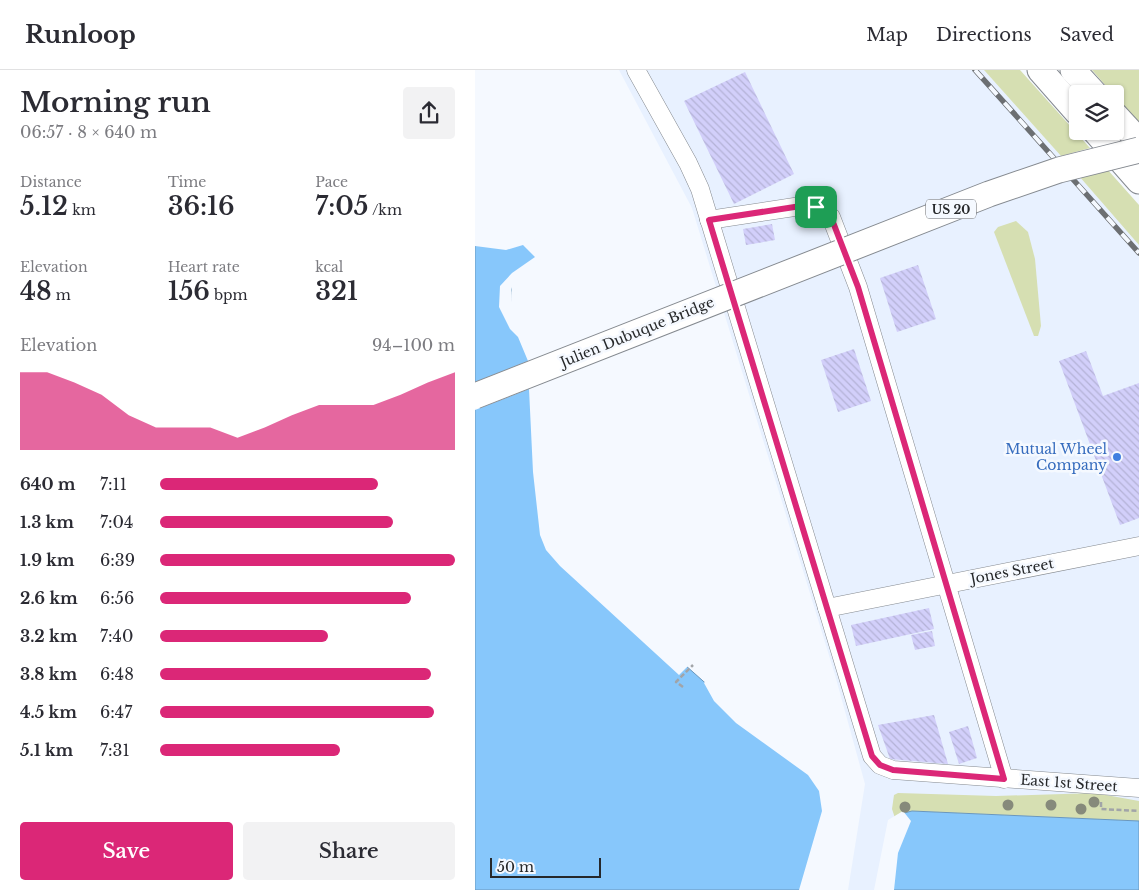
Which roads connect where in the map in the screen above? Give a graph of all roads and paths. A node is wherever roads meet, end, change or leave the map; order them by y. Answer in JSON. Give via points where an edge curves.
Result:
{"nodes":[{"id":1,"x":636,"y":70,"type":"edge"},
{"id":2,"x":1040,"y":70,"type":"edge"},
{"id":3,"x":1073,"y":70,"type":"edge"},
{"id":4,"x":1087,"y":85,"type":"edge"},
{"id":5,"x":1069,"y":103,"type":"edge"},
{"id":6,"x":1124,"y":125,"type":"edge"},
{"id":7,"x":1103,"y":140,"type":"edge"},
{"id":8,"x":1139,"y":141,"type":"edge"},
{"id":9,"x":1139,"y":150,"type":"edge"},
{"id":10,"x":1139,"y":181,"type":"edge"},
{"id":11,"x":709,"y":220,"type":"junction"},
{"id":12,"x":475,"y":396,"type":"edge"},
{"id":13,"x":1139,"y":546,"type":"edge"},
{"id":14,"x":946,"y":584,"type":"junction"},
{"id":15,"x":827,"y":608,"type":"junction"},
{"id":16,"x":693,"y":665,"type":"dead end"},
{"id":17,"x":683,"y":687,"type":"dead end"},
{"id":18,"x":1004,"y":779,"type":"junction"},
{"id":19,"x":1101,"y":786,"type":"junction"},
{"id":20,"x":1139,"y":788,"type":"edge"},
{"id":21,"x":1139,"y":810,"type":"edge"}],
"edges":[{"from":1,"to":11,"type":"street","via":[[688,163]]},
{"from":2,"to":5,"type":"highway"},
{"from":3,"to":4,"type":"highway"},
{"from":6,"to":8,"type":"highway"},
{"from":7,"to":10,"type":"highway"},
{"from":9,"to":12,"type":"highway","name":"Julien Dubuque Bridge","number":"US 20","bridge":true,"via":[[1059,170],[989,194]]},
{"from":11,"to":14,"type":"street","via":[[801,206],[816,207],[831,217],[858,287]]},
{"from":11,"to":15,"type":"street"},
{"from":13,"to":14,"type":"street","name":"Jones Street"},
{"from":14,"to":15,"type":"street","name":"Jones Street"},
{"from":14,"to":18,"type":"street"},
{"from":15,"to":18,"type":"street","name":"East 1st Street","via":[[872,756],[880,765],[893,770]]},
{"from":16,"to":17,"type":"path","via":[[677,682]]},
{"from":18,"to":19,"type":"street","name":"East 1st Street"},
{"from":19,"to":20,"type":"street","name":"East 1st Street"},
{"from":19,"to":21,"type":"path","via":[[1101,809]]}]}
